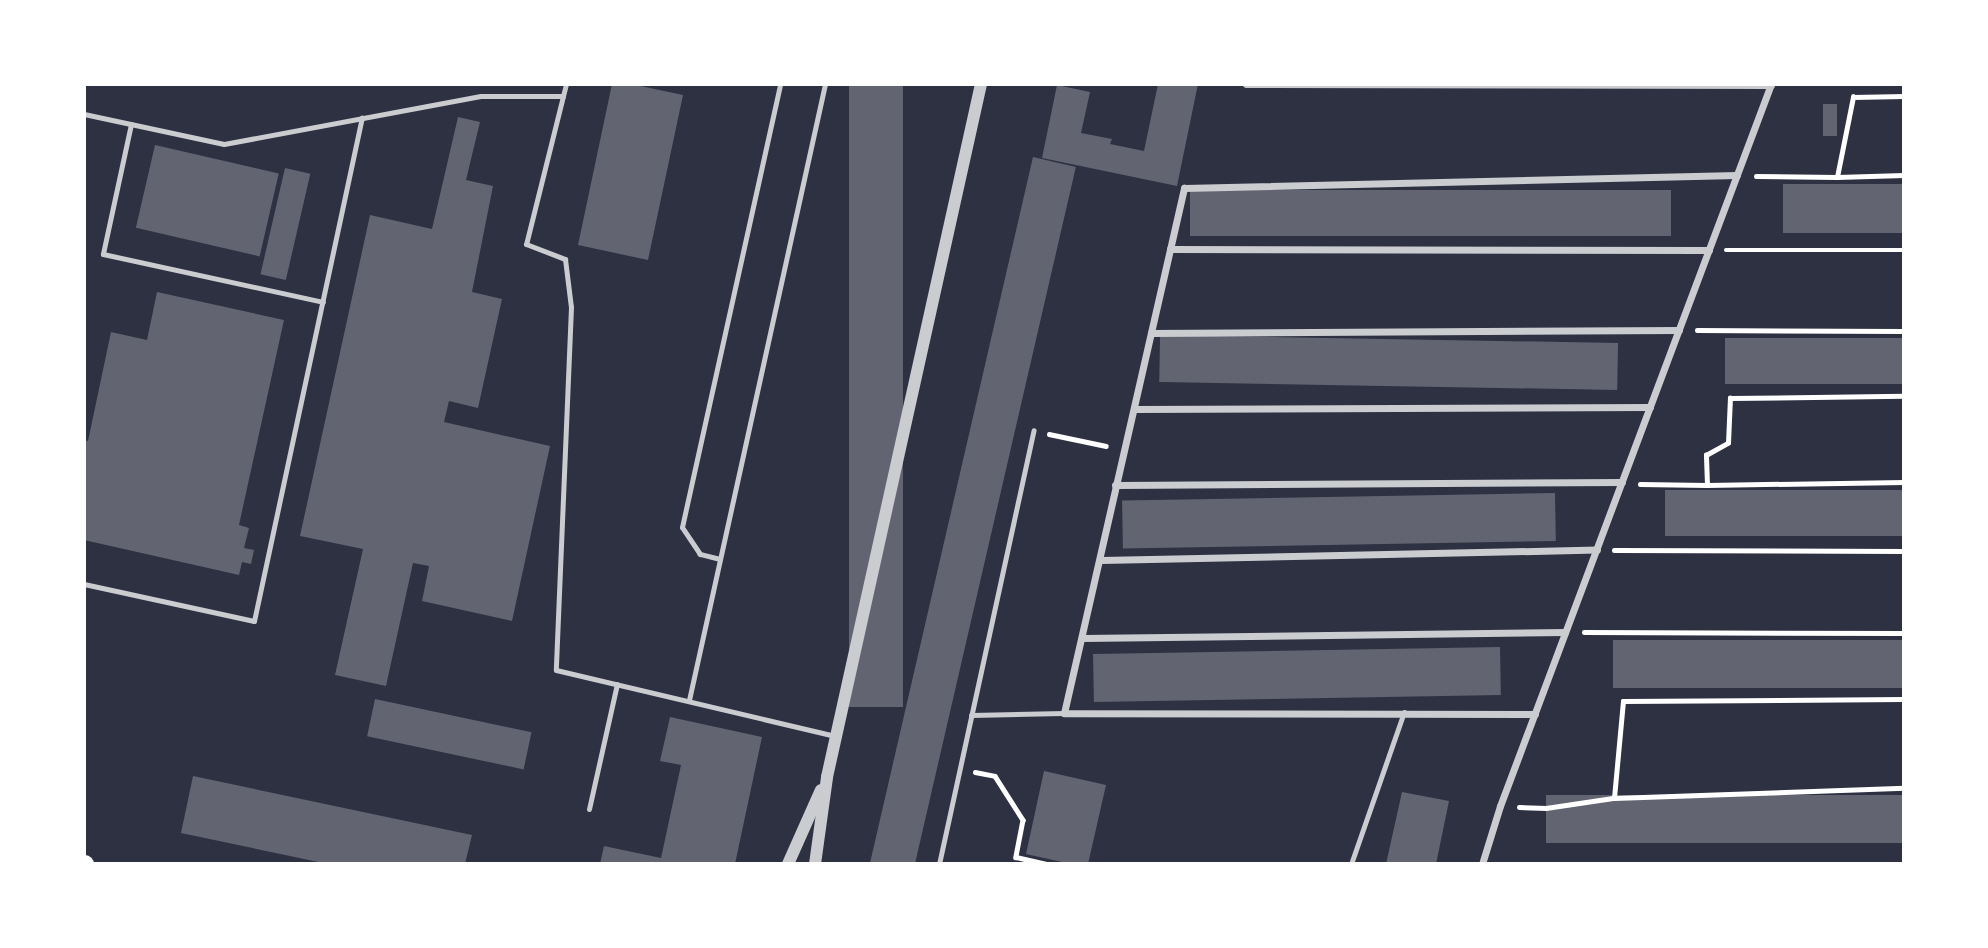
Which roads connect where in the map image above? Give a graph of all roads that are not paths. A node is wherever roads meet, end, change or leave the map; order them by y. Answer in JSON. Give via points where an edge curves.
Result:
{"nodes":[{"id":1,"x":566,"y":84,"type":"edge"},
{"id":2,"x":780,"y":84,"type":"edge"},
{"id":3,"x":825,"y":84,"type":"edge"},
{"id":4,"x":981,"y":84,"type":"edge"},
{"id":5,"x":1246,"y":84,"type":"edge"},
{"id":6,"x":1771,"y":84,"type":"edge"},
{"id":7,"x":563,"y":96,"type":"junction"},
{"id":8,"x":84,"y":114,"type":"edge"},
{"id":9,"x":362,"y":117,"type":"junction"},
{"id":10,"x":131,"y":124,"type":"junction"},
{"id":11,"x":1737,"y":175,"type":"junction"},
{"id":12,"x":1170,"y":249,"type":"junction"},
{"id":13,"x":1709,"y":250,"type":"junction"},
{"id":14,"x":323,"y":302,"type":"junction"},
{"id":15,"x":1679,"y":330,"type":"junction"},
{"id":16,"x":1151,"y":333,"type":"junction"},
{"id":17,"x":1650,"y":407,"type":"junction"},
{"id":18,"x":1134,"y":409,"type":"junction"},
{"id":19,"x":1034,"y":430,"type":"dead end"},
{"id":20,"x":1622,"y":482,"type":"junction"},
{"id":21,"x":1115,"y":485,"type":"junction"},
{"id":22,"x":1597,"y":550,"type":"junction"},
{"id":23,"x":720,"y":559,"type":"junction"},
{"id":24,"x":1101,"y":560,"type":"junction"},
{"id":25,"x":84,"y":584,"type":"edge"},
{"id":26,"x":1566,"y":632,"type":"junction"},
{"id":27,"x":1082,"y":638,"type":"junction"},
{"id":28,"x":617,"y":684,"type":"junction"},
{"id":29,"x":689,"y":700,"type":"junction"},
{"id":30,"x":1404,"y":712,"type":"junction"},
{"id":31,"x":1064,"y":713,"type":"junction"},
{"id":32,"x":1535,"y":714,"type":"junction"},
{"id":33,"x":971,"y":715,"type":"junction"},
{"id":34,"x":836,"y":736,"type":"junction"},
{"id":35,"x":827,"y":777,"type":"junction"},
{"id":36,"x":589,"y":809,"type":"dead end"},
{"id":37,"x":788,"y":864,"type":"edge"},
{"id":38,"x":815,"y":864,"type":"edge"},
{"id":39,"x":939,"y":864,"type":"edge"},
{"id":40,"x":1351,"y":864,"type":"edge"},
{"id":41,"x":1482,"y":864,"type":"edge"}],
"edges":[{"from":1,"to":7,"type":"lane"},
{"from":2,"to":23,"type":"lane","via":[[682,527],[700,554]]},
{"from":3,"to":23,"type":"lane"},
{"from":4,"to":34,"type":"street"},
{"from":5,"to":6,"type":"street"},
{"from":6,"to":11,"type":"street"},
{"from":7,"to":9,"type":"lane","via":[[481,96]]},
{"from":7,"to":28,"type":"lane","via":[[526,244],[565,259],[571,306],[556,670]]},
{"from":8,"to":10,"type":"lane"},
{"from":9,"to":10,"type":"lane","via":[[223,144]]},
{"from":9,"to":14,"type":"lane"},
{"from":10,"to":14,"type":"lane","via":[[103,254]]},
{"from":11,"to":12,"type":"street","via":[[1184,188]]},
{"from":11,"to":13,"type":"street"},
{"from":12,"to":13,"type":"street"},
{"from":12,"to":16,"type":"street"},
{"from":13,"to":15,"type":"street"},
{"from":14,"to":25,"type":"lane","via":[[254,621]]},
{"from":15,"to":16,"type":"street"},
{"from":15,"to":17,"type":"street"},
{"from":16,"to":18,"type":"street"},
{"from":17,"to":18,"type":"street"},
{"from":17,"to":20,"type":"street"},
{"from":18,"to":21,"type":"street"},
{"from":19,"to":33,"type":"lane"},
{"from":20,"to":21,"type":"street"},
{"from":20,"to":22,"type":"street"},
{"from":21,"to":24,"type":"street"},
{"from":22,"to":24,"type":"street"},
{"from":22,"to":26,"type":"street"},
{"from":23,"to":29,"type":"lane"},
{"from":24,"to":27,"type":"street"},
{"from":26,"to":27,"type":"street"},
{"from":26,"to":32,"type":"street"},
{"from":27,"to":31,"type":"street"},
{"from":28,"to":29,"type":"lane"},
{"from":28,"to":36,"type":"lane"},
{"from":29,"to":34,"type":"lane"},
{"from":30,"to":31,"type":"street"},
{"from":30,"to":32,"type":"street"},
{"from":30,"to":40,"type":"lane"},
{"from":31,"to":33,"type":"lane"},
{"from":32,"to":41,"type":"street"},
{"from":33,"to":39,"type":"lane"},
{"from":34,"to":35,"type":"street"},
{"from":35,"to":37,"type":"street"},
{"from":35,"to":38,"type":"street"}]}
